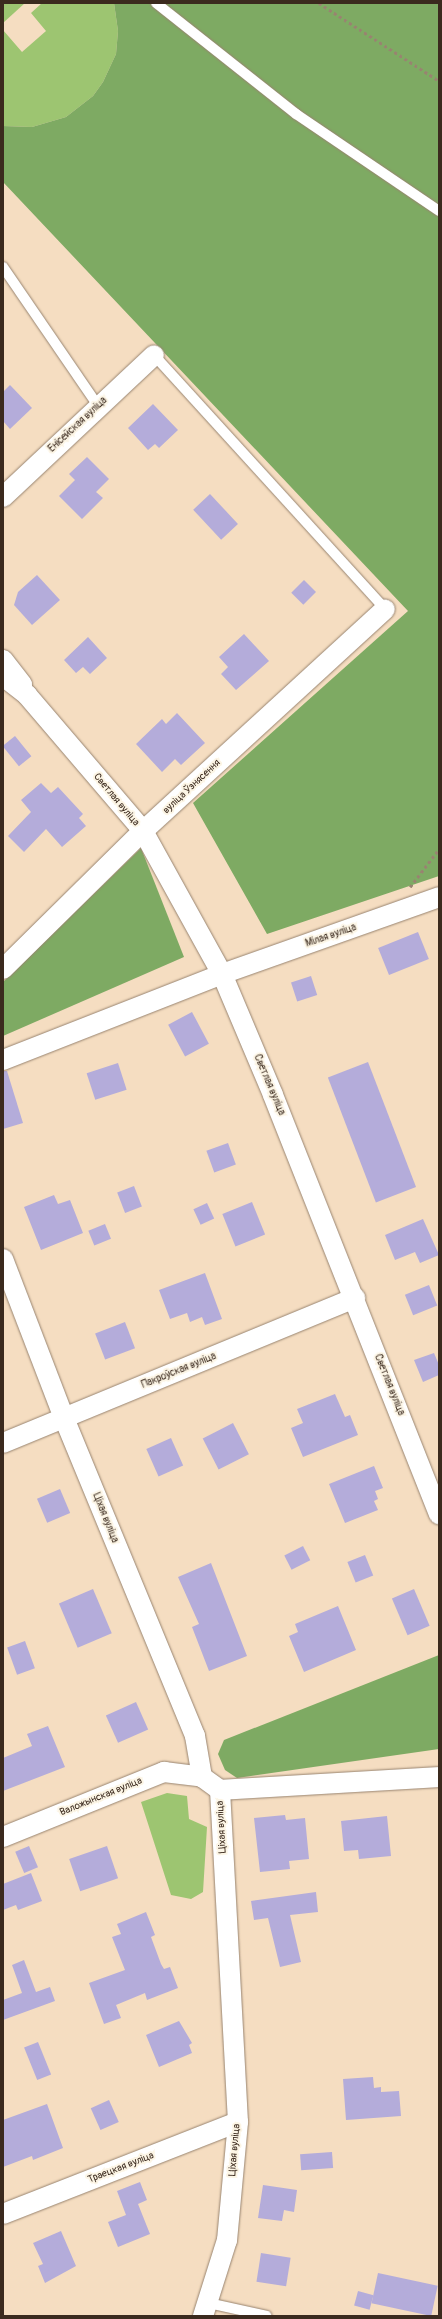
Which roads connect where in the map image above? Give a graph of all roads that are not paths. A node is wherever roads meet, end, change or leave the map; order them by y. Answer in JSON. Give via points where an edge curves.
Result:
{"nodes":[{"id":1,"x":156,"y":3,"type":"edge"},
{"id":2,"x":439,"y":211,"type":"edge"},
{"id":3,"x":3,"y":267,"type":"edge"},
{"id":4,"x":154,"y":355,"type":"joint"},
{"id":5,"x":98,"y":406,"type":"junction"},
{"id":6,"x":3,"y":497,"type":"edge"},
{"id":7,"x":385,"y":609,"type":"joint"},
{"id":8,"x":3,"y":660,"type":"edge"},
{"id":9,"x":3,"y":676,"type":"edge"},
{"id":10,"x":27,"y":695,"type":"junction"},
{"id":11,"x":143,"y":831,"type":"junction"},
{"id":12,"x":439,"y":897,"type":"edge"},
{"id":13,"x":3,"y":969,"type":"edge"},
{"id":14,"x":222,"y":974,"type":"junction"},
{"id":15,"x":3,"y":1060,"type":"edge"},
{"id":16,"x":3,"y":1259,"type":"edge"},
{"id":17,"x":355,"y":1298,"type":"junction"},
{"id":18,"x":64,"y":1418,"type":"junction"},
{"id":19,"x":3,"y":1443,"type":"edge"},
{"id":20,"x":439,"y":1514,"type":"edge"},
{"id":21,"x":439,"y":1776,"type":"edge"},
{"id":22,"x":202,"y":1777,"type":"junction"},
{"id":23,"x":220,"y":1790,"type":"junction"},
{"id":24,"x":3,"y":1837,"type":"edge"},
{"id":25,"x":238,"y":2122,"type":"junction"},
{"id":26,"x":3,"y":2214,"type":"edge"},
{"id":27,"x":206,"y":2309,"type":"edge"},
{"id":28,"x":268,"y":2316,"type":"edge"}],
"edges":[{"from":1,"to":2,"type":"lane","via":[[296,114]]},
{"from":3,"to":5,"type":"lane"},
{"from":4,"to":5,"type":"street","name":"Енісейская вуліца"},
{"from":4,"to":7,"type":"lane"},
{"from":5,"to":6,"type":"street","name":"Енісейская вуліца"},
{"from":7,"to":11,"type":"street","name":"вуліца Ўзнясення"},
{"from":8,"to":10,"type":"street","name":"Светлая вуліца","via":[[20,680]]},
{"from":9,"to":10,"type":"street","name":"Светлая вуліца"},
{"from":10,"to":11,"type":"street","name":"Светлая вуліца"},
{"from":11,"to":13,"type":"street","name":"вуліца Ўзнясення"},
{"from":11,"to":14,"type":"street","name":"Светлая вуліца"},
{"from":12,"to":14,"type":"street","name":"Мілая вуліца"},
{"from":14,"to":15,"type":"street"},
{"from":14,"to":17,"type":"street","name":"Светлая вуліца"},
{"from":16,"to":18,"type":"street","name":"Ціхая вуліца"},
{"from":17,"to":18,"type":"street","name":"Пакроўская вуліца"},
{"from":17,"to":20,"type":"street","name":"Светлая вуліца"},
{"from":18,"to":19,"type":"street","name":"Пакроўская вуліца"},
{"from":18,"to":22,"type":"street","name":"Ціхая вуліца","via":[[195,1736]]},
{"from":21,"to":23,"type":"street"},
{"from":22,"to":23,"type":"street","name":"Ціхая вуліца"},
{"from":22,"to":24,"type":"street","name":"Валожынская вуліца","via":[[164,1772]]},
{"from":23,"to":25,"type":"street","name":"Ціхая вуліца"},
{"from":25,"to":26,"type":"street","name":"Траецкая вуліца"},
{"from":25,"to":27,"type":"street","name":"Ціхая вуліца","via":[[227,2240]]},
{"from":27,"to":28,"type":"lane"}]}
